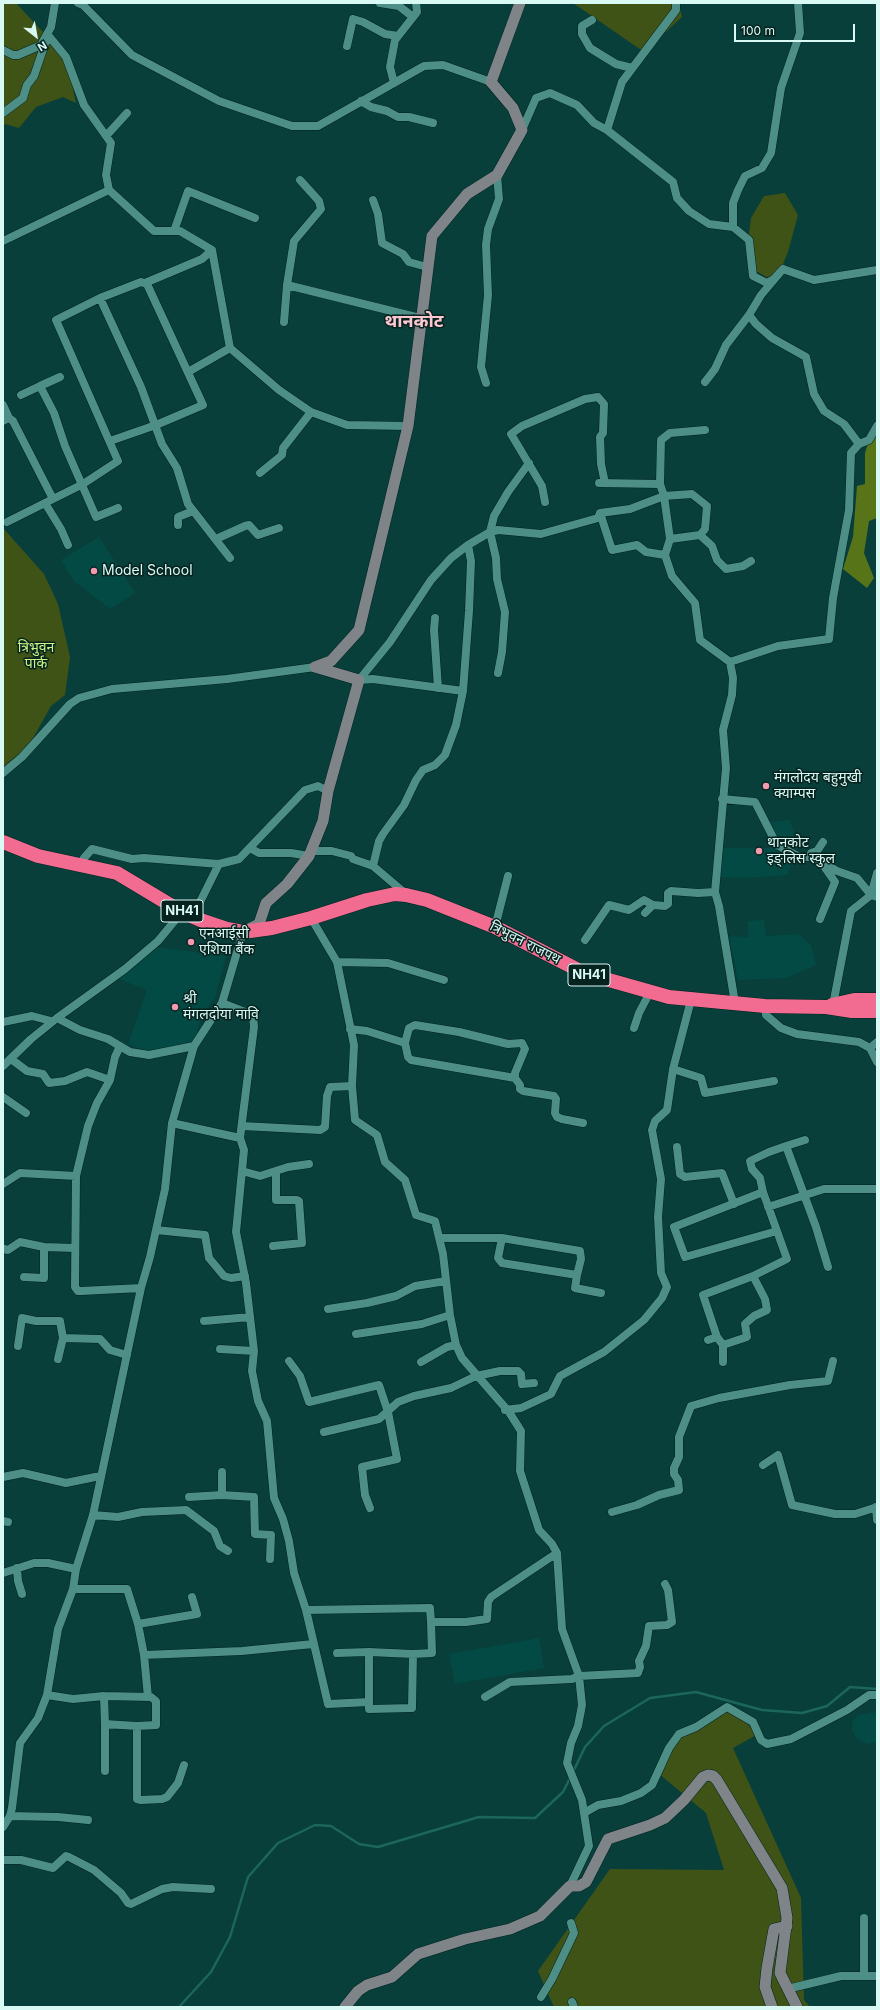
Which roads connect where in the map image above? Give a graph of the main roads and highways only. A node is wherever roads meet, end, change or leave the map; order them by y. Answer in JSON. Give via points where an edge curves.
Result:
{"nodes":[{"id":1,"x":3,"y":842,"type":"edge"},
{"id":2,"x":877,"y":1000,"type":"edge"},
{"id":3,"x":830,"y":1006,"type":"junction"},
{"id":4,"x":877,"y":1011,"type":"edge"}],
"edges":[{"from":1,"to":3,"type":"highway","name":"त्रिभुवन राजपथ","number":"NH41","via":[[24,852],[117,873],[188,914],[214,925],[243,932],[311,918],[367,900],[395,894],[406,895],[427,900],[495,927],[584,973],[650,992],[691,1000],[765,1006]]},
{"from":2,"to":3,"type":"highway","name":"त्रिभुवन राजपथ","number":"NH41","via":[[854,1000]]},
{"from":3,"to":4,"type":"highway","name":"त्रिभुवन राजपथ","number":"NH41","via":[[852,1011]]}]}
